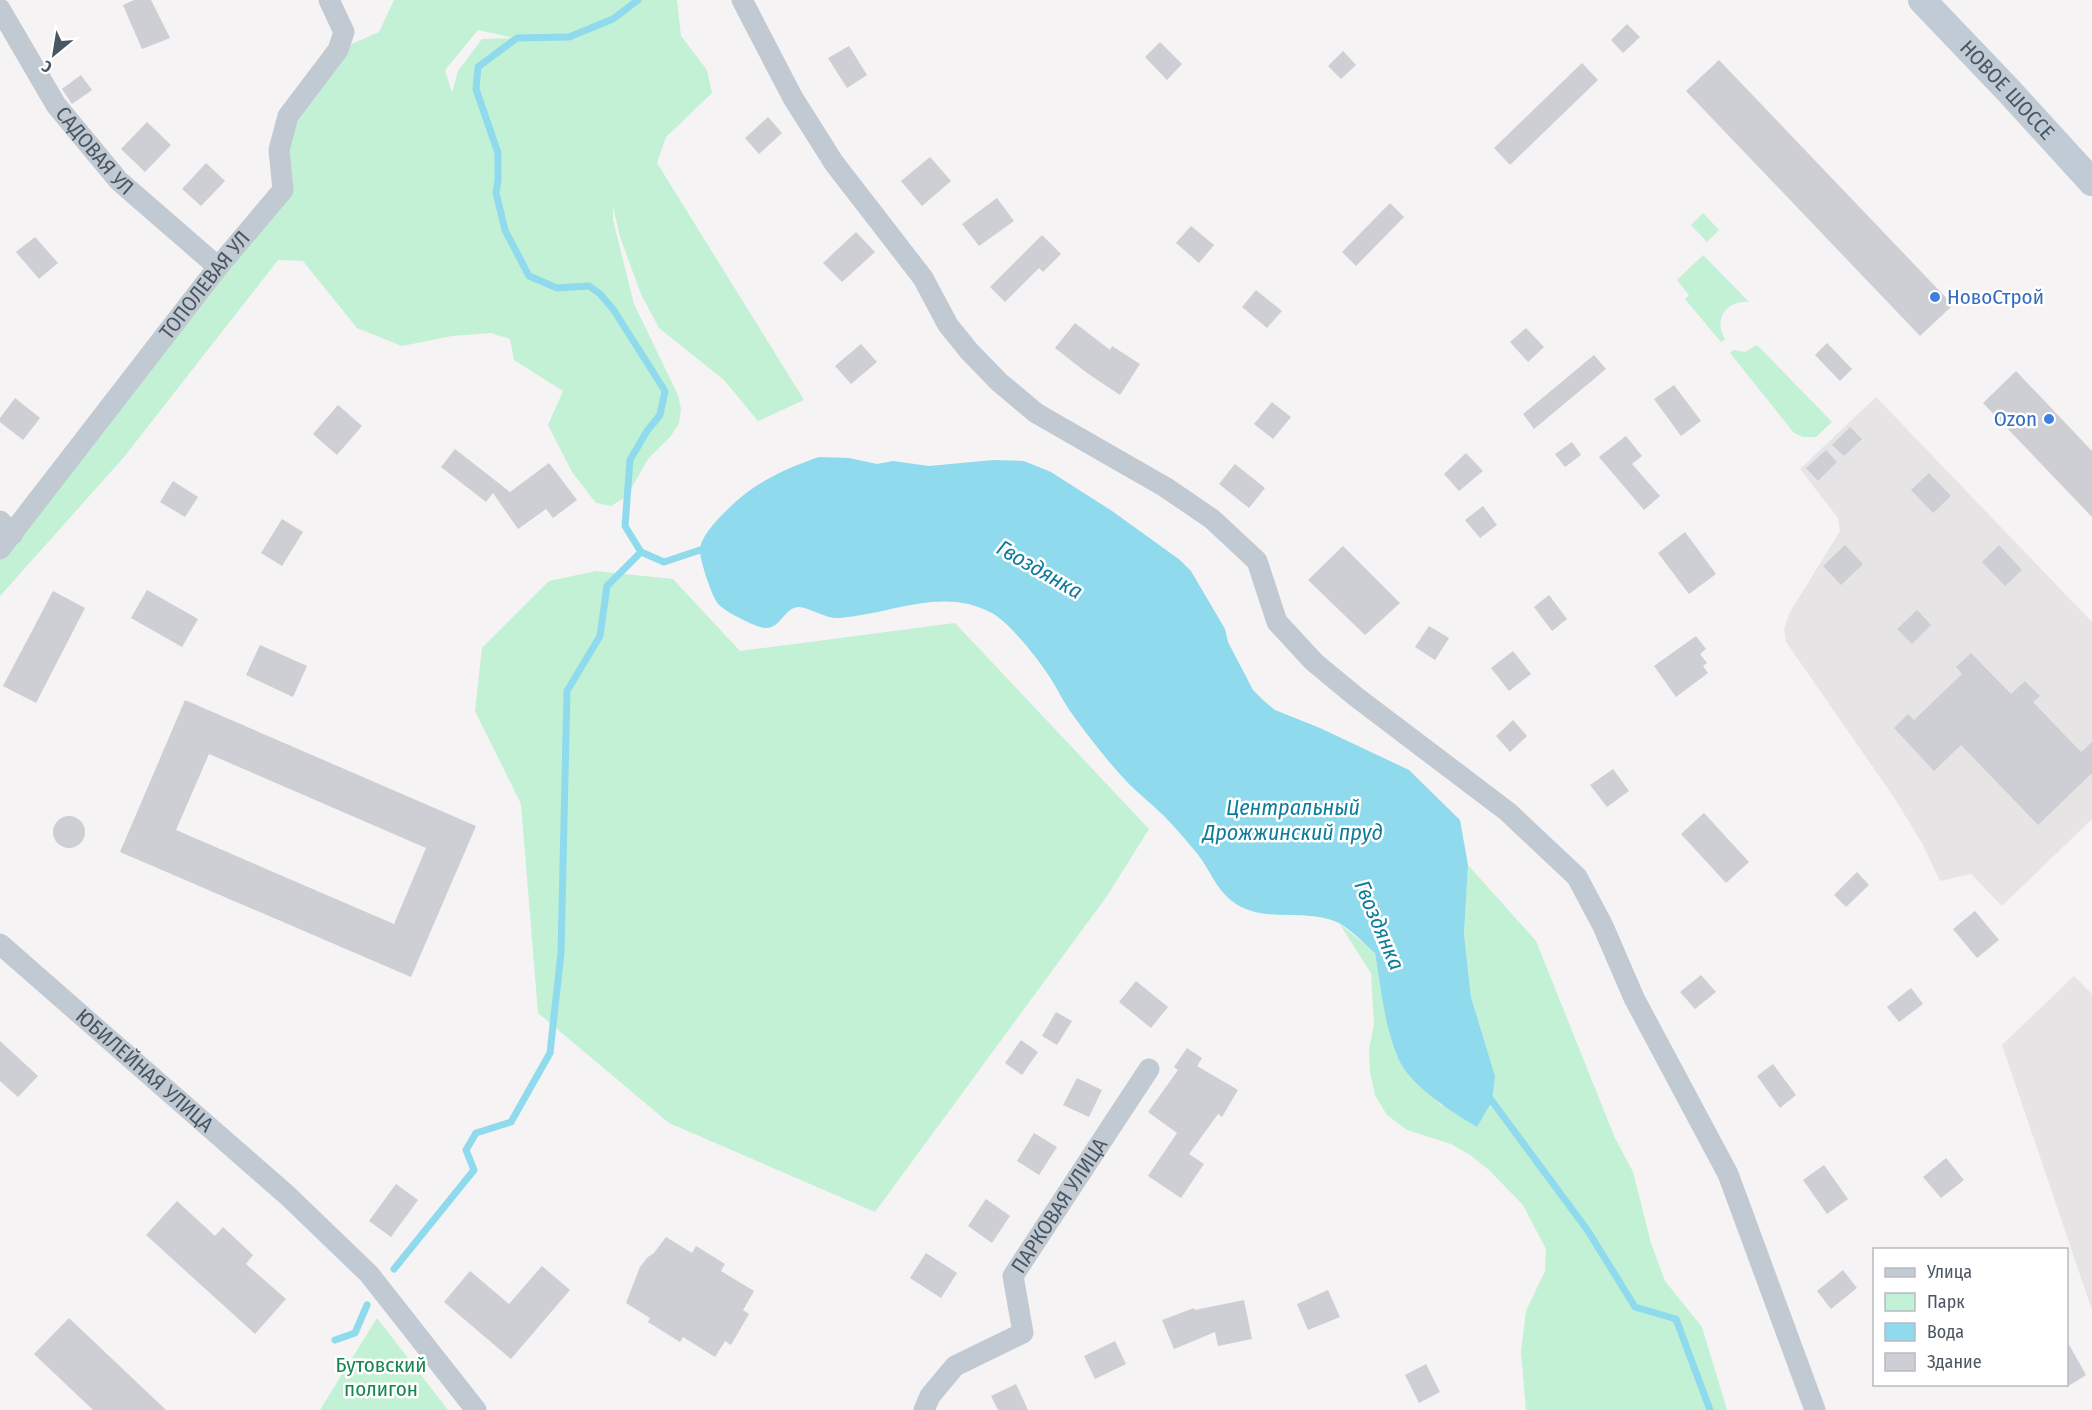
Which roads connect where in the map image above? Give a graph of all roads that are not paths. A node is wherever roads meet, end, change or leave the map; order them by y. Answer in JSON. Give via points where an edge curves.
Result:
{"nodes":[{"id":1,"x":329,"y":0,"type":"edge"},
{"id":2,"x":742,"y":0,"type":"edge"},
{"id":3,"x":1922,"y":0,"type":"edge"},
{"id":4,"x":0,"y":9,"type":"edge"},
{"id":5,"x":2092,"y":182,"type":"edge"},
{"id":6,"x":218,"y":267,"type":"junction"},
{"id":7,"x":4,"y":534,"type":"edge"},
{"id":8,"x":0,"y":944,"type":"edge"},
{"id":9,"x":1149,"y":1069,"type":"dead end"},
{"id":10,"x":476,"y":1410,"type":"edge"},
{"id":11,"x":924,"y":1410,"type":"edge"},
{"id":12,"x":1815,"y":1410,"type":"edge"}],
"edges":[{"from":1,"to":6,"type":"street","name":"ТОПОЛЕВАЯ УЛ","via":[[344,32],[338,50],[288,116],[279,150],[284,190]]},
{"from":2,"to":12,"type":"street","via":[[793,98],[834,163],[923,278],[948,325],[969,351],[1036,413],[1166,487],[1212,519],[1257,561],[1277,622],[1314,662],[1508,812],[1577,877],[1634,998],[1728,1174]]},
{"from":3,"to":5,"type":"street","name":"НОВОЕ ШОССЕ"},
{"from":4,"to":6,"type":"street","name":"САДОВАЯ УЛ","via":[[56,105],[119,182]]},
{"from":6,"to":7,"type":"street","name":"ТОПОЛЕВАЯ УЛ"},
{"from":8,"to":10,"type":"street","name":"ЮБИЛЕЙНАЯ УЛИЦА","via":[[292,1200],[369,1274]]},
{"from":9,"to":11,"type":"street","name":"ПАРКОВАЯ УЛИЦА","via":[[1013,1275],[1023,1333],[955,1366],[930,1396]]}]}
